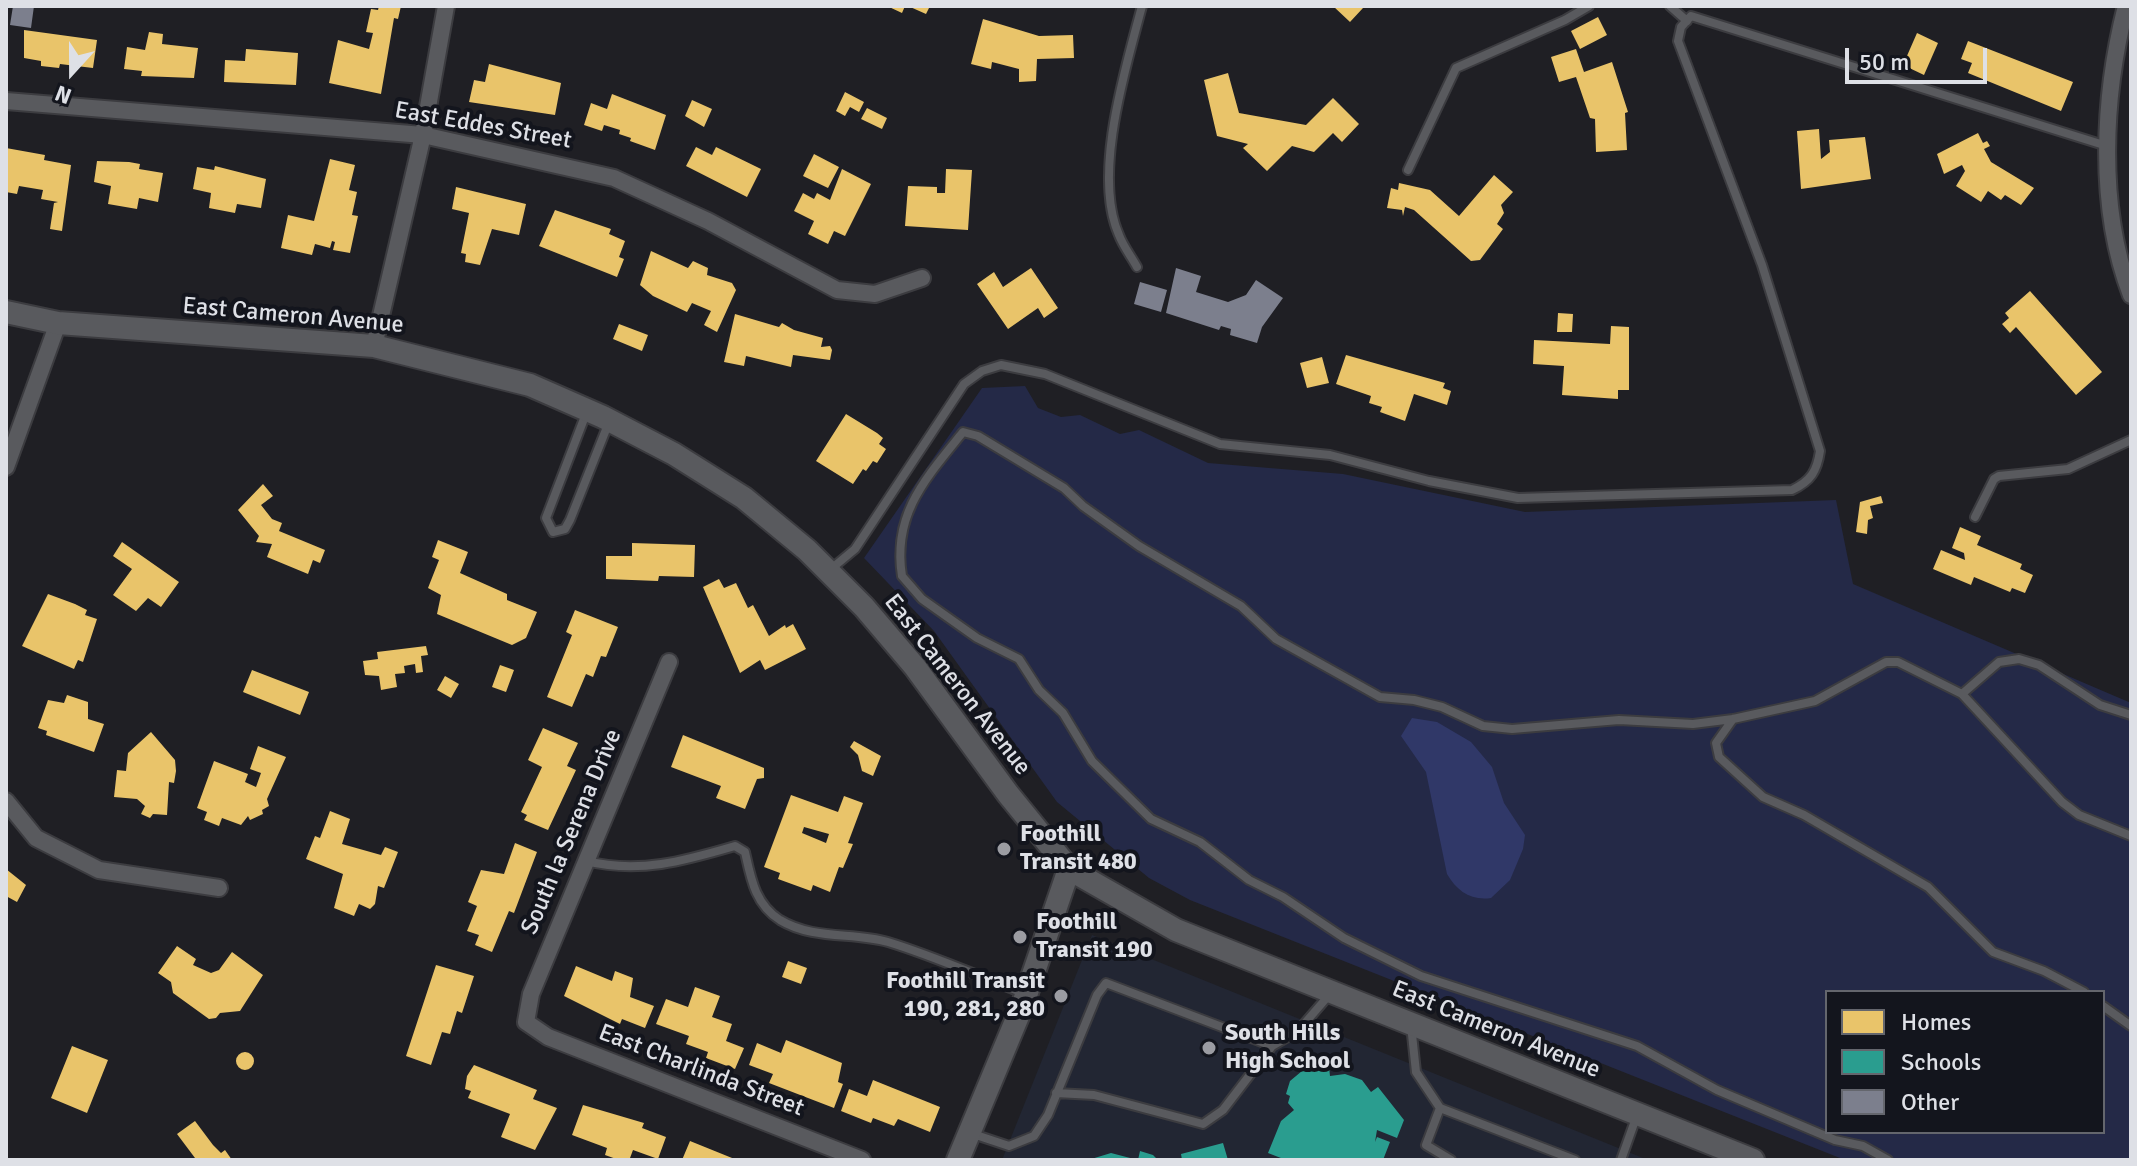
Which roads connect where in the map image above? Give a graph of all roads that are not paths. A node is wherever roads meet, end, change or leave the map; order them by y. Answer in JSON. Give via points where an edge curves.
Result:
{"nodes":[{"id":1,"x":446,"y":6,"type":"edge"},
{"id":2,"x":1142,"y":6,"type":"edge"},
{"id":3,"x":1589,"y":6,"type":"edge"},
{"id":4,"x":1670,"y":6,"type":"edge"},
{"id":5,"x":2126,"y":6,"type":"edge"},
{"id":6,"x":1687,"y":21,"type":"junction"},
{"id":7,"x":6,"y":101,"type":"edge"},
{"id":8,"x":423,"y":135,"type":"junction"},
{"id":9,"x":2108,"y":146,"type":"junction"},
{"id":10,"x":1408,"y":170,"type":"dead end"},
{"id":11,"x":1137,"y":267,"type":"dead end"},
{"id":12,"x":922,"y":278,"type":"dead end"},
{"id":13,"x":2131,"y":295,"type":"edge"},
{"id":14,"x":6,"y":312,"type":"edge"},
{"id":15,"x":58,"y":323,"type":"junction"},
{"id":16,"x":374,"y":346,"type":"junction"},
{"id":17,"x":588,"y":410,"type":"junction"},
{"id":18,"x":610,"y":420,"type":"junction"},
{"id":19,"x":2131,"y":440,"type":"edge"},
{"id":20,"x":6,"y":467,"type":"edge"},
{"id":21,"x":1975,"y":517,"type":"dead end"},
{"id":22,"x":828,"y":571,"type":"junction"},
{"id":23,"x":669,"y":662,"type":"dead end"},
{"id":24,"x":1962,"y":694,"type":"junction"},
{"id":25,"x":2131,"y":715,"type":"edge"},
{"id":26,"x":1733,"y":719,"type":"junction"},
{"id":27,"x":6,"y":801,"type":"edge"},
{"id":28,"x":2131,"y":836,"type":"edge"},
{"id":29,"x":586,"y":861,"type":"junction"},
{"id":30,"x":1069,"y":869,"type":"junction"},
{"id":31,"x":219,"y":888,"type":"dead end"},
{"id":32,"x":2080,"y":990,"type":"edge"},
{"id":33,"x":1331,"y":992,"type":"junction"},
{"id":34,"x":1027,"y":994,"type":"junction"},
{"id":35,"x":2105,"y":1007,"type":"edge"},
{"id":36,"x":526,"y":1022,"type":"joint"},
{"id":37,"x":1411,"y":1024,"type":"junction"},
{"id":38,"x":2131,"y":1026,"type":"edge"},
{"id":39,"x":1272,"y":1046,"type":"junction"},
{"id":40,"x":1056,"y":1093,"type":"junction"},
{"id":41,"x":1440,"y":1108,"type":"junction"},
{"id":42,"x":1637,"y":1114,"type":"junction"},
{"id":43,"x":970,"y":1133,"type":"junction"},
{"id":44,"x":862,"y":1160,"type":"edge"},
{"id":45,"x":958,"y":1160,"type":"edge"},
{"id":46,"x":1451,"y":1160,"type":"edge"},
{"id":47,"x":1575,"y":1160,"type":"edge"},
{"id":48,"x":1621,"y":1160,"type":"edge"},
{"id":49,"x":1753,"y":1160,"type":"edge"},
{"id":50,"x":1888,"y":1160,"type":"edge"}],
"edges":[{"from":1,"to":8,"type":"street"},
{"from":2,"to":11,"type":"lane","via":[[1122,78],[1111,183],[1118,233]]},
{"from":3,"to":10,"type":"lane","via":[[1456,68]]},
{"from":4,"to":6,"type":"lane"},
{"from":5,"to":9,"type":"street","via":[[2113,57]]},
{"from":6,"to":9,"type":"lane","via":[[1691,16],[1711,20]]},
{"from":6,"to":22,"type":"lane","via":[[1678,41],[1762,265],[1820,451],[1817,470],[1806,484],[1792,490],[1518,498],[1330,455],[1220,444],[1045,374],[1001,365],[964,384],[855,549]]},
{"from":7,"to":8,"type":"street","name":"East Eddes Street"},
{"from":8,"to":12,"type":"street","name":"East Eddes Street","via":[[614,178],[837,290],[875,294]]},
{"from":8,"to":16,"type":"street"},
{"from":9,"to":13,"type":"street","via":[[2116,232]]},
{"from":14,"to":15,"type":"main road","name":"East Cameron Avenue"},
{"from":15,"to":16,"type":"main road","name":"East Cameron Avenue"},
{"from":15,"to":20,"type":"street"},
{"from":16,"to":17,"type":"main road","name":"East Cameron Avenue","via":[[530,385]]},
{"from":17,"to":18,"type":"main road","name":"East Cameron Avenue"},
{"from":17,"to":18,"type":"lane","via":[[546,518],[553,532],[565,529],[570,520]]},
{"from":18,"to":22,"type":"main road","name":"East Cameron Avenue","via":[[744,498]]},
{"from":19,"to":21,"type":"lane","via":[[2068,469],[1999,476]]},
{"from":22,"to":30,"type":"main road","name":"East Cameron Avenue","via":[[915,667]]},
{"from":23,"to":29,"type":"street","name":"South la Serena Drive"},
{"from":24,"to":25,"type":"lane","via":[[1999,662],[2019,659],[2039,665],[2100,705]]},
{"from":24,"to":26,"type":"lane","via":[[1898,662],[1886,662],[1815,701]]},
{"from":24,"to":28,"type":"lane","via":[[2062,802],[2079,815]]},
{"from":26,"to":32,"type":"lane","via":[[1716,743],[1719,757],[1763,797],[1928,887],[1993,952]]},
{"from":26,"to":50,"type":"lane","via":[[1693,724],[1619,720],[1512,729],[1483,726],[1414,700],[1380,697],[1276,639],[1241,606],[1139,546],[1064,488],[963,432],[933,468],[902,520],[902,576],[922,599],[977,638],[1019,659],[1039,690],[1063,713],[1092,761],[1151,819],[1200,842],[1249,880],[1344,938],[1421,976],[1637,1046],[1737,1099]]},
{"from":27,"to":31,"type":"street","via":[[36,838],[99,870]]},
{"from":29,"to":34,"type":"lane","via":[[625,869],[656,866],[735,846],[745,852],[762,905],[779,920],[798,929],[886,942]]},
{"from":29,"to":36,"type":"street","name":"South la Serena Drive","via":[[531,994]]},
{"from":30,"to":33,"type":"main road","name":"East Cameron Avenue","via":[[1176,930]]},
{"from":30,"to":34,"type":"main road"},
{"from":33,"to":37,"type":"main road","name":"East Cameron Avenue"},
{"from":33,"to":39,"type":"lane","via":[[1298,1031]]},
{"from":34,"to":43,"type":"main road"},
{"from":35,"to":38,"type":"lane"},
{"from":36,"to":44,"type":"street","name":"East Charlinda Street","via":[[548,1037]]},
{"from":37,"to":41,"type":"lane","via":[[1416,1072]]},
{"from":37,"to":42,"type":"main road","name":"East Cameron Avenue"},
{"from":39,"to":40,"type":"lane","via":[[1223,1110],[1203,1124],[1094,1095]]},
{"from":39,"to":40,"type":"lane","via":[[1106,983]]},
{"from":40,"to":43,"type":"lane","via":[[1034,1136],[1008,1146]]},
{"from":41,"to":46,"type":"lane","via":[[1426,1145]]},
{"from":41,"to":47,"type":"lane"},
{"from":42,"to":48,"type":"lane"},
{"from":42,"to":49,"type":"main road","name":"East Cameron Avenue"},
{"from":43,"to":45,"type":"main road"}]}
